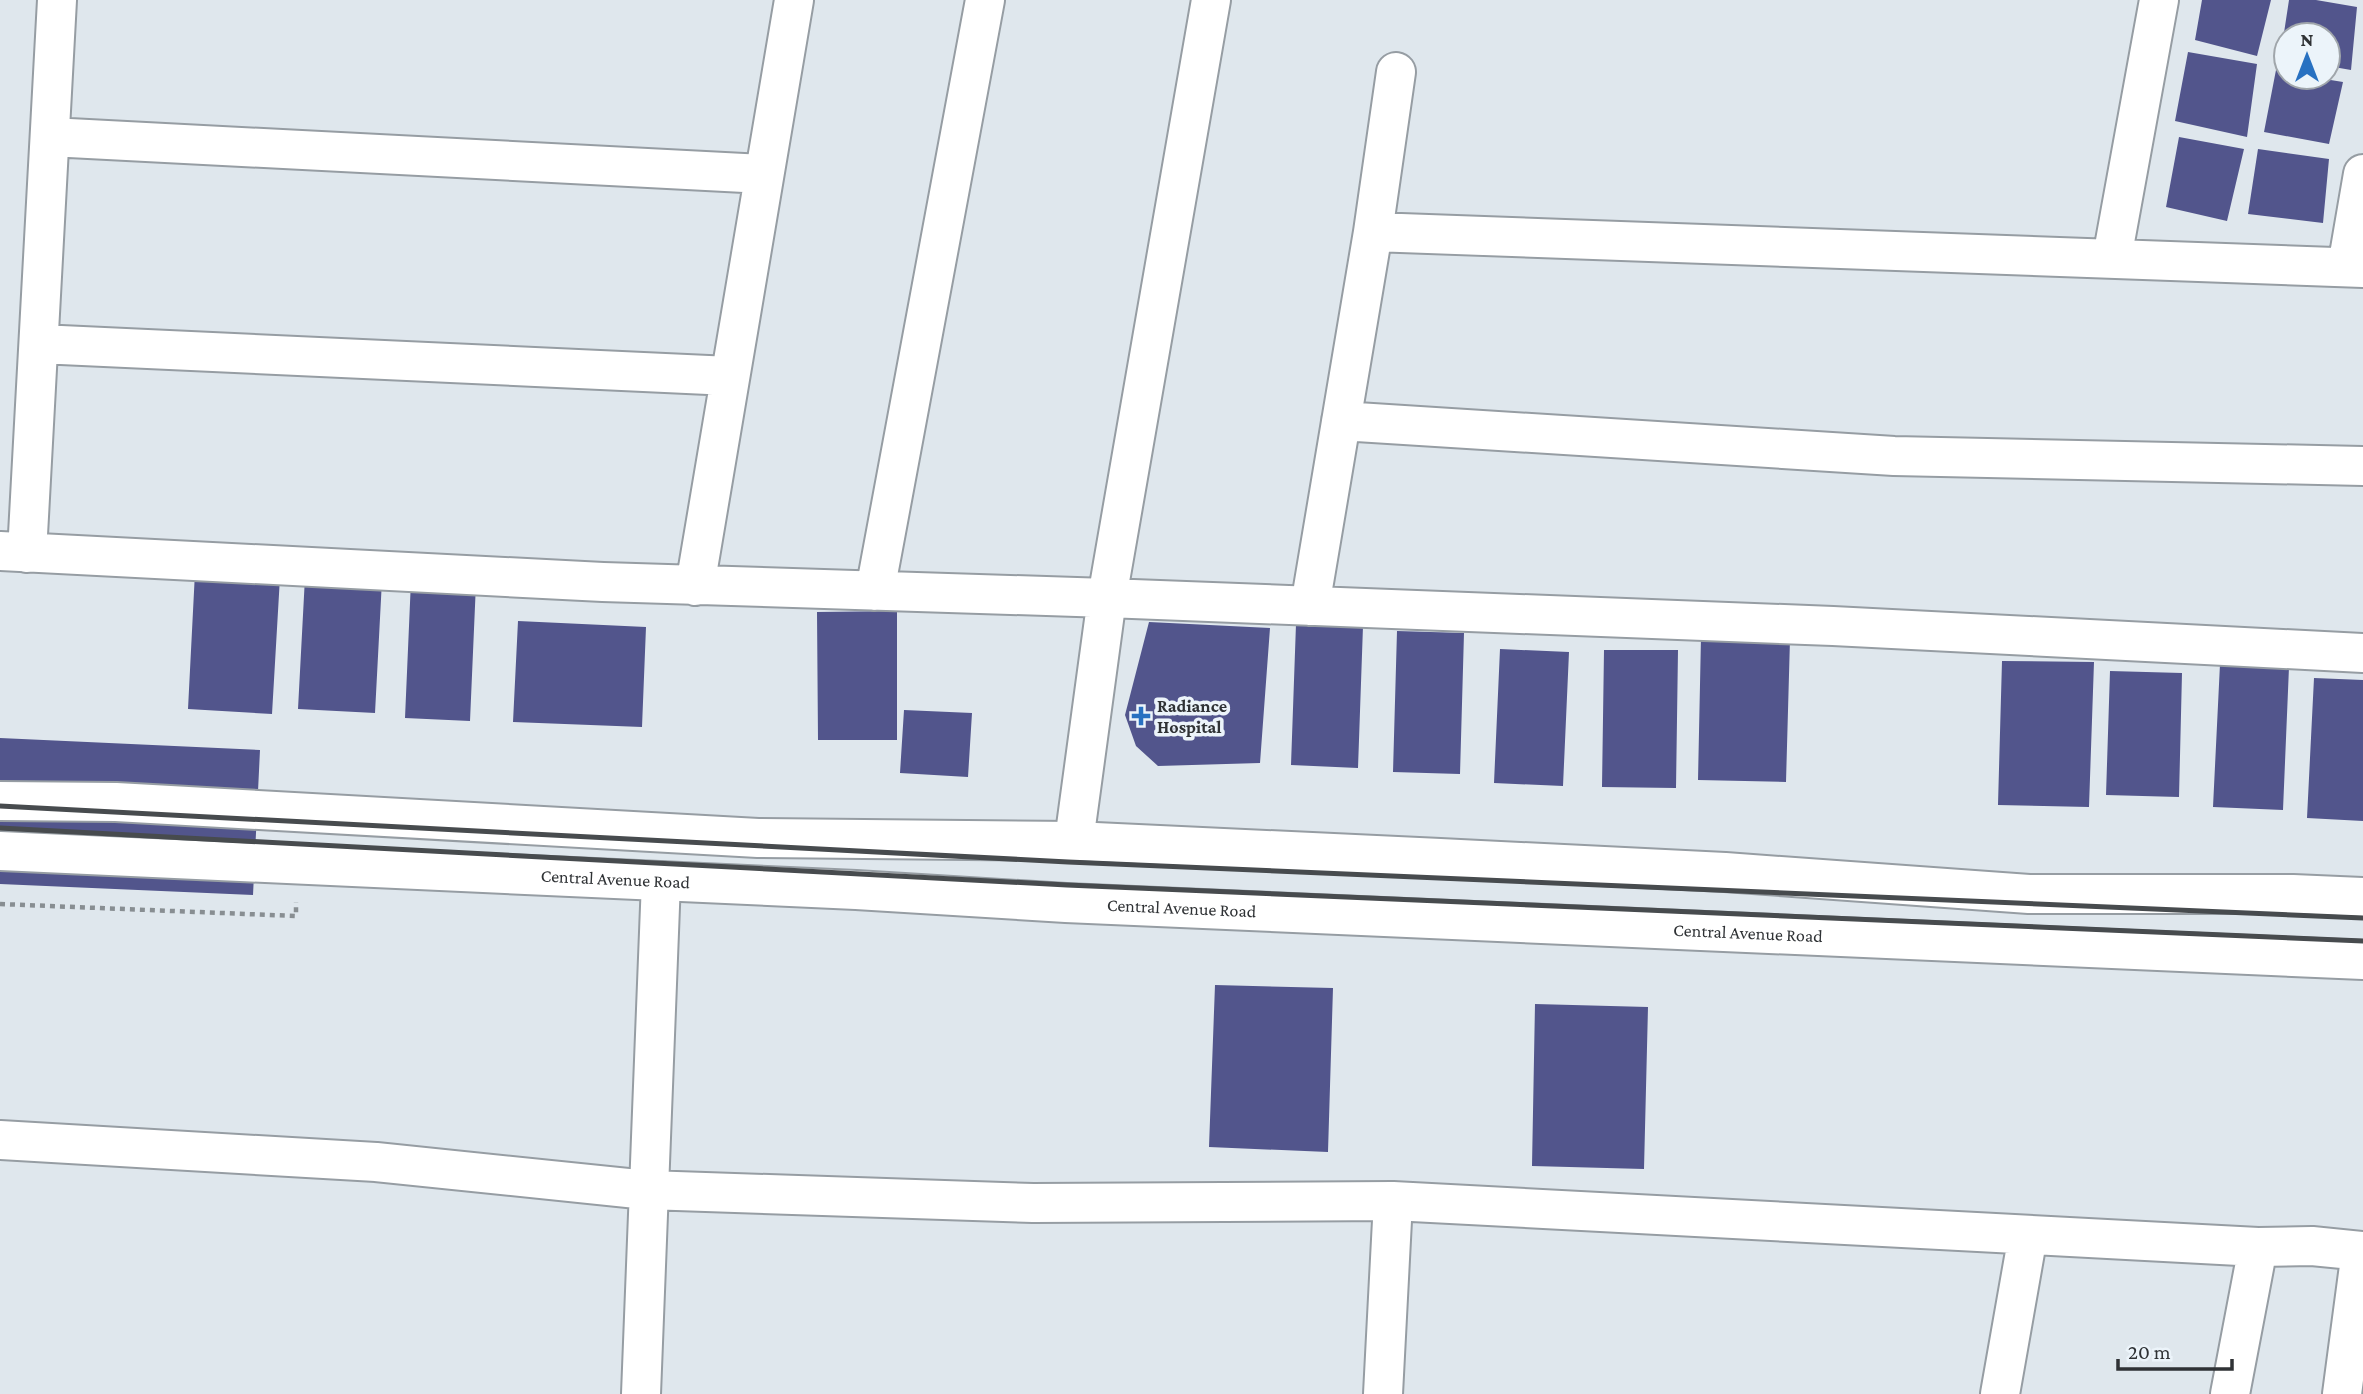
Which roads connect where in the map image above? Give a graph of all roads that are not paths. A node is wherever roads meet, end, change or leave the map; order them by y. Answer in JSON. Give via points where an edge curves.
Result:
{"nodes":[{"id":1,"x":57,"y":0,"type":"edge"},
{"id":2,"x":794,"y":0,"type":"edge"},
{"id":3,"x":985,"y":0,"type":"edge"},
{"id":4,"x":1211,"y":0,"type":"edge"},
{"id":5,"x":2159,"y":0,"type":"edge"},
{"id":6,"x":1396,"y":72,"type":"dead end"},
{"id":7,"x":50,"y":137,"type":"junction"},
{"id":8,"x":764,"y":174,"type":"junction"},
{"id":9,"x":2363,"y":174,"type":"edge"},
{"id":10,"x":1373,"y":233,"type":"junction"},
{"id":11,"x":2112,"y":258,"type":"junction"},
{"id":12,"x":2355,"y":267,"type":"edge"},
{"id":13,"x":38,"y":344,"type":"junction"},
{"id":14,"x":730,"y":376,"type":"junction"},
{"id":15,"x":1341,"y":421,"type":"junction"},
{"id":16,"x":2363,"y":466,"type":"edge"},
{"id":17,"x":13,"y":552,"type":"edge"},
{"id":18,"x":695,"y":586,"type":"junction"},
{"id":19,"x":875,"y":591,"type":"junction"},
{"id":20,"x":1107,"y":598,"type":"junction"},
{"id":21,"x":1310,"y":606,"type":"junction"},
{"id":22,"x":2363,"y":653,"type":"edge"},
{"id":23,"x":0,"y":801,"type":"edge"},
{"id":24,"x":1074,"y":841,"type":"junction"},
{"id":25,"x":0,"y":851,"type":"edge"},
{"id":26,"x":661,"y":881,"type":"junction"},
{"id":27,"x":2363,"y":897,"type":"edge"},
{"id":28,"x":2363,"y":960,"type":"edge"},
{"id":29,"x":0,"y":1140,"type":"edge"},
{"id":30,"x":647,"y":1190,"type":"junction"},
{"id":31,"x":1393,"y":1201,"type":"junction"},
{"id":32,"x":2028,"y":1235,"type":"junction"},
{"id":33,"x":2258,"y":1247,"type":"junction"},
{"id":34,"x":2362,"y":1251,"type":"edge"},
{"id":35,"x":641,"y":1394,"type":"edge"},
{"id":36,"x":1383,"y":1394,"type":"edge"},
{"id":37,"x":2000,"y":1394,"type":"edge"},
{"id":38,"x":2230,"y":1394,"type":"edge"},
{"id":39,"x":2342,"y":1394,"type":"edge"}],
"edges":[{"from":1,"to":7,"type":"street"},
{"from":2,"to":8,"type":"street"},
{"from":3,"to":19,"type":"street"},
{"from":4,"to":20,"type":"street"},
{"from":5,"to":11,"type":"street"},
{"from":6,"to":10,"type":"street"},
{"from":7,"to":8,"type":"street"},
{"from":7,"to":13,"type":"street"},
{"from":8,"to":14,"type":"street"},
{"from":9,"to":12,"type":"street"},
{"from":10,"to":11,"type":"street"},
{"from":10,"to":15,"type":"street"},
{"from":11,"to":12,"type":"street"},
{"from":13,"to":14,"type":"street"},
{"from":13,"to":17,"type":"street"},
{"from":14,"to":18,"type":"street"},
{"from":15,"to":16,"type":"street","via":[[1894,456]]},
{"from":15,"to":21,"type":"street"},
{"from":17,"to":18,"type":"street"},
{"from":18,"to":19,"type":"street"},
{"from":19,"to":20,"type":"street"},
{"from":20,"to":21,"type":"street"},
{"from":20,"to":24,"type":"street"},
{"from":21,"to":22,"type":"street"},
{"from":23,"to":24,"type":"street","via":[[116,802],[758,838]]},
{"from":24,"to":27,"type":"street","via":[[1724,872],[2029,894]]},
{"from":25,"to":26,"type":"street","name":"Central Avenue Road"},
{"from":26,"to":28,"type":"street","name":"Central Avenue Road"},
{"from":26,"to":30,"type":"street"},
{"from":29,"to":30,"type":"street","via":[[376,1162]]},
{"from":30,"to":31,"type":"street","via":[[1033,1203]]},
{"from":30,"to":35,"type":"street"},
{"from":31,"to":32,"type":"street"},
{"from":31,"to":36,"type":"street"},
{"from":32,"to":33,"type":"street"},
{"from":32,"to":37,"type":"street"},
{"from":33,"to":34,"type":"street","via":[[2312,1245]]},
{"from":33,"to":38,"type":"street"},
{"from":34,"to":39,"type":"street"}]}
